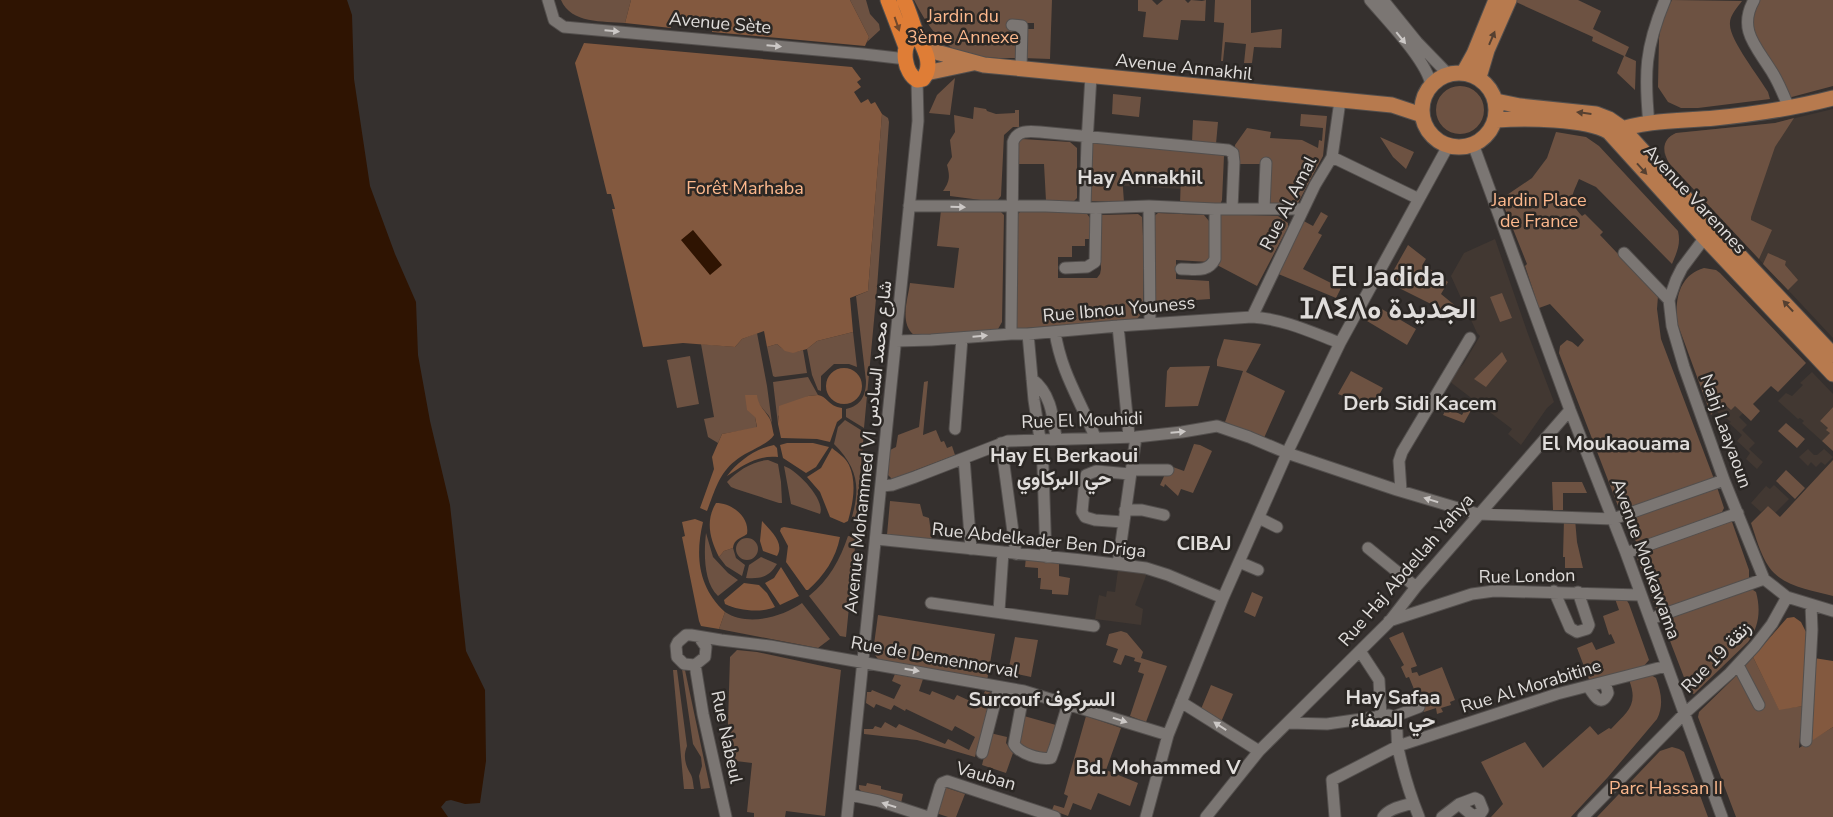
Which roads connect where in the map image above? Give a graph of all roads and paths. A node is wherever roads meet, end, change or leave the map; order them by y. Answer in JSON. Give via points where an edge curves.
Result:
{"nodes":[{"id":1,"x":548,"y":0,"type":"edge"},
{"id":2,"x":888,"y":0,"type":"edge"},
{"id":3,"x":904,"y":0,"type":"edge"},
{"id":4,"x":1370,"y":0,"type":"edge"},
{"id":5,"x":1383,"y":0,"type":"edge"},
{"id":6,"x":1496,"y":0,"type":"edge"},
{"id":7,"x":1509,"y":0,"type":"edge"},
{"id":8,"x":1665,"y":0,"type":"edge"},
{"id":9,"x":1754,"y":0,"type":"edge"},
{"id":10,"x":1022,"y":26,"type":"dead end"},
{"id":11,"x":923,"y":45,"type":"junction"},
{"id":12,"x":906,"y":53,"type":"junction"},
{"id":13,"x":973,"y":63,"type":"junction"},
{"id":14,"x":1021,"y":70,"type":"junction"},
{"id":15,"x":1464,"y":72,"type":"junction"},
{"id":16,"x":1448,"y":74,"type":"junction"},
{"id":17,"x":1091,"y":76,"type":"junction"},
{"id":18,"x":921,"y":77,"type":"junction"},
{"id":19,"x":1479,"y":78,"type":"junction"},
{"id":20,"x":1430,"y":85,"type":"junction"},
{"id":21,"x":1833,"y":98,"type":"edge"},
{"id":22,"x":1423,"y":99,"type":"junction"},
{"id":23,"x":1340,"y":101,"type":"junction"},
{"id":24,"x":1496,"y":101,"type":"junction"},
{"id":25,"x":1392,"y":105,"type":"junction"},
{"id":26,"x":1789,"y":108,"type":"junction"},
{"id":27,"x":1422,"y":115,"type":"junction"},
{"id":28,"x":1496,"y":120,"type":"junction"},
{"id":29,"x":1649,"y":124,"type":"junction"},
{"id":30,"x":1616,"y":130,"type":"junction"},
{"id":31,"x":1088,"y":136,"type":"junction"},
{"id":32,"x":1473,"y":144,"type":"junction"},
{"id":33,"x":1448,"y":146,"type":"junction"},
{"id":34,"x":1332,"y":157,"type":"junction"},
{"id":35,"x":1266,"y":163,"type":"dead end"},
{"id":36,"x":1419,"y":199,"type":"junction"},
{"id":37,"x":909,"y":206,"type":"junction"},
{"id":38,"x":1149,"y":206,"type":"junction"},
{"id":39,"x":1013,"y":207,"type":"junction"},
{"id":40,"x":1091,"y":208,"type":"junction"},
{"id":41,"x":1232,"y":208,"type":"junction"},
{"id":42,"x":1215,"y":209,"type":"junction"},
{"id":43,"x":1303,"y":209,"type":"junction"},
{"id":44,"x":1264,"y":210,"type":"junction"},
{"id":45,"x":1709,"y":232,"type":"junction"},
{"id":46,"x":1624,"y":254,"type":"dead end"},
{"id":47,"x":1065,"y":268,"type":"dead end"},
{"id":48,"x":1181,"y":269,"type":"dead end"},
{"id":49,"x":1669,"y":300,"type":"junction"},
{"id":50,"x":1252,"y":317,"type":"junction"},
{"id":51,"x":1150,"y":324,"type":"junction"},
{"id":52,"x":1118,"y":326,"type":"junction"},
{"id":53,"x":1802,"y":331,"type":"junction"},
{"id":54,"x":1055,"y":332,"type":"junction"},
{"id":55,"x":1010,"y":334,"type":"junction"},
{"id":56,"x":1028,"y":334,"type":"junction"},
{"id":57,"x":962,"y":338,"type":"junction"},
{"id":58,"x":1470,"y":338,"type":"dead end"},
{"id":59,"x":896,"y":341,"type":"junction"},
{"id":60,"x":1340,"y":343,"type":"junction"},
{"id":61,"x":1833,"y":354,"type":"edge"},
{"id":62,"x":1833,"y":374,"type":"edge"},
{"id":63,"x":1032,"y":380,"type":"junction"},
{"id":64,"x":1570,"y":410,"type":"junction"},
{"id":65,"x":955,"y":429,"type":"dead end"},
{"id":66,"x":1132,"y":436,"type":"junction"},
{"id":67,"x":1095,"y":437,"type":"junction"},
{"id":68,"x":1056,"y":438,"type":"junction"},
{"id":69,"x":1041,"y":439,"type":"junction"},
{"id":70,"x":1001,"y":443,"type":"junction"},
{"id":71,"x":1287,"y":453,"type":"junction"},
{"id":72,"x":964,"y":458,"type":"junction"},
{"id":73,"x":1168,"y":470,"type":"dead end"},
{"id":74,"x":1130,"y":472,"type":"junction"},
{"id":75,"x":1724,"y":480,"type":"junction"},
{"id":76,"x":882,"y":486,"type":"junction"},
{"id":77,"x":1401,"y":491,"type":"junction"},
{"id":78,"x":1125,"y":510,"type":"junction"},
{"id":79,"x":1738,"y":513,"type":"junction"},
{"id":80,"x":1478,"y":514,"type":"junction"},
{"id":81,"x":1164,"y":515,"type":"dead end"},
{"id":82,"x":1259,"y":518,"type":"junction"},
{"id":83,"x":1613,"y":519,"type":"junction"},
{"id":84,"x":1123,"y":522,"type":"junction"},
{"id":85,"x":1277,"y":527,"type":"dead end"},
{"id":86,"x":876,"y":539,"type":"junction"},
{"id":87,"x":1368,"y":548,"type":"dead end"},
{"id":88,"x":971,"y":549,"type":"junction"},
{"id":89,"x":1003,"y":552,"type":"junction"},
{"id":90,"x":1626,"y":553,"type":"junction"},
{"id":91,"x":1016,"y":554,"type":"junction"},
{"id":92,"x":1046,"y":557,"type":"junction"},
{"id":93,"x":1239,"y":562,"type":"junction"},
{"id":94,"x":1118,"y":564,"type":"junction"},
{"id":95,"x":1258,"y":570,"type":"dead end"},
{"id":96,"x":1764,"y":579,"type":"junction"},
{"id":97,"x":1416,"y":587,"type":"junction"},
{"id":98,"x":1554,"y":591,"type":"junction"},
{"id":99,"x":1578,"y":592,"type":"junction"},
{"id":100,"x":1640,"y":595,"type":"junction"},
{"id":101,"x":1787,"y":597,"type":"junction"},
{"id":102,"x":1223,"y":598,"type":"junction"},
{"id":103,"x":931,"y":603,"type":"dead end"},
{"id":104,"x":1811,"y":605,"type":"junction"},
{"id":105,"x":999,"y":611,"type":"junction"},
{"id":106,"x":1833,"y":611,"type":"edge"},
{"id":107,"x":1650,"y":619,"type":"junction"},
{"id":108,"x":1389,"y":622,"type":"junction"},
{"id":109,"x":1094,"y":626,"type":"dead end"},
{"id":110,"x":699,"y":637,"type":"junction"},
{"id":111,"x":721,"y":640,"type":"junction"},
{"id":112,"x":706,"y":648,"type":"junction"},
{"id":113,"x":1360,"y":651,"type":"junction"},
{"id":114,"x":864,"y":662,"type":"junction"},
{"id":115,"x":695,"y":665,"type":"junction"},
{"id":116,"x":1738,"y":665,"type":"junction"},
{"id":117,"x":1666,"y":666,"type":"junction"},
{"id":118,"x":1605,"y":682,"type":"junction"},
{"id":119,"x":1588,"y":686,"type":"junction"},
{"id":120,"x":999,"y":687,"type":"junction"},
{"id":121,"x":1024,"y":690,"type":"junction"},
{"id":122,"x":1181,"y":702,"type":"junction"},
{"id":123,"x":1068,"y":704,"type":"junction"},
{"id":124,"x":1759,"y":705,"type":"dead end"},
{"id":125,"x":1419,"y":707,"type":"dead end"},
{"id":126,"x":1684,"y":714,"type":"junction"},
{"id":127,"x":1387,"y":716,"type":"junction"},
{"id":128,"x":1288,"y":723,"type":"junction"},
{"id":129,"x":1168,"y":735,"type":"junction"},
{"id":130,"x":1806,"y":741,"type":"dead end"},
{"id":131,"x":1398,"y":746,"type":"junction"},
{"id":132,"x":1259,"y":751,"type":"junction"},
{"id":133,"x":982,"y":753,"type":"dead end"},
{"id":134,"x":850,"y":795,"type":"junction"},
{"id":135,"x":1413,"y":803,"type":"junction"},
{"id":136,"x":1459,"y":804,"type":"dead end"},
{"id":137,"x":726,"y":817,"type":"edge"},
{"id":138,"x":847,"y":817,"type":"edge"},
{"id":139,"x":929,"y":817,"type":"edge"},
{"id":140,"x":1055,"y":817,"type":"edge"},
{"id":141,"x":1146,"y":817,"type":"edge"},
{"id":142,"x":1206,"y":817,"type":"edge"},
{"id":143,"x":1335,"y":817,"type":"edge"},
{"id":144,"x":1383,"y":817,"type":"edge"},
{"id":145,"x":1419,"y":817,"type":"edge"},
{"id":146,"x":1442,"y":817,"type":"edge"},
{"id":147,"x":1583,"y":817,"type":"edge"},
{"id":148,"x":1722,"y":817,"type":"edge"}],
"edges":[{"from":1,"to":12,"type":"street","name":"Avenue Sète","one_way":true,"via":[[554,20],[564,27],[845,52]]},
{"from":2,"to":12,"type":"highway","one_way":true},
{"from":3,"to":11,"type":"highway"},
{"from":4,"to":20,"type":"street","one_way":true,"via":[[1419,59]]},
{"from":5,"to":16,"type":"street"},
{"from":6,"to":15,"type":"main road"},
{"from":19,"to":7,"type":"main road","one_way":true,"via":[[1487,50]]},
{"from":8,"to":29,"type":"street","via":[[1647,58]]},
{"from":9,"to":26,"type":"street","via":[[1747,22],[1750,38],[1777,79]]},
{"from":10,"to":14,"type":"street"},
{"from":11,"to":12,"type":"highway","via":[[917,38],[912,38]]},
{"from":11,"to":13,"type":"main road","name":"Avenue Annakhil"},
{"from":11,"to":18,"type":"highway","via":[[928,65]]},
{"from":12,"to":18,"type":"highway","via":[[909,73]]},
{"from":13,"to":14,"type":"main road","name":"Avenue Annakhil"},
{"from":13,"to":18,"type":"main road","name":"Avenue Annakhil"},
{"from":14,"to":17,"type":"main road","name":"Avenue Annakhil"},
{"from":15,"to":16,"type":"main road"},
{"from":15,"to":19,"type":"main road"},
{"from":16,"to":20,"type":"main road"},
{"from":17,"to":23,"type":"main road","name":"Avenue Annakhil"},
{"from":17,"to":31,"type":"street"},
{"from":18,"to":37,"type":"street","name":"Avenue Mohammed VI شارع محمد السادس"},
{"from":19,"to":24,"type":"main road","via":[[1490,87]]},
{"from":20,"to":22,"type":"main road"},
{"from":21,"to":26,"type":"main road"},
{"from":22,"to":25,"type":"main road","name":"Avenue Annakhil"},
{"from":22,"to":27,"type":"main road"},
{"from":23,"to":25,"type":"main road","name":"Avenue Annakhil"},
{"from":23,"to":34,"type":"street","name":"Rue Al Amal"},
{"from":24,"to":28,"type":"main road"},
{"from":30,"to":24,"type":"main road","name":"Avenue Varennes","one_way":true,"via":[[1609,119],[1596,114]]},
{"from":25,"to":27,"type":"main road","name":"Avenue Annakhil"},
{"from":26,"to":29,"type":"main road"},
{"from":27,"to":33,"type":"main road","via":[[1431,134]]},
{"from":28,"to":30,"type":"main road","via":[[1560,121]]},
{"from":28,"to":32,"type":"main road","via":[[1484,138]]},
{"from":29,"to":30,"type":"main road"},
{"from":30,"to":45,"type":"main road","name":"Avenue Varennes"},
{"from":31,"to":39,"type":"street","via":[[1028,131],[1016,136],[1013,142]]},
{"from":31,"to":40,"type":"street"},
{"from":31,"to":41,"type":"street","via":[[1228,150],[1233,153],[1234,162]]},
{"from":32,"to":33,"type":"main road"},
{"from":32,"to":64,"type":"street","name":"Avenue Moukawama"},
{"from":33,"to":36,"type":"street"},
{"from":34,"to":36,"type":"street"},
{"from":34,"to":43,"type":"street","name":"Rue Al Amal"},
{"from":35,"to":44,"type":"street"},
{"from":36,"to":60,"type":"street"},
{"from":37,"to":39,"type":"street","one_way":true},
{"from":37,"to":59,"type":"street","name":"Avenue Mohammed VI شارع محمد السادس"},
{"from":38,"to":40,"type":"street"},
{"from":38,"to":42,"type":"street"},
{"from":38,"to":51,"type":"street"},
{"from":39,"to":40,"type":"street"},
{"from":39,"to":55,"type":"street"},
{"from":40,"to":47,"type":"street","via":[[1096,248],[1094,264]]},
{"from":41,"to":42,"type":"street"},
{"from":41,"to":44,"type":"street"},
{"from":42,"to":48,"type":"street","via":[[1215,259],[1212,265],[1205,269]]},
{"from":43,"to":44,"type":"street"},
{"from":43,"to":50,"type":"street","name":"Rue Al Amal"},
{"from":45,"to":49,"type":"street","name":"Nahj Laayaoun","via":[[1682,268]]},
{"from":45,"to":53,"type":"main road","name":"Avenue Varennes"},
{"from":46,"to":49,"type":"street"},
{"from":49,"to":75,"type":"street","name":"Nahj Laayaoun","via":[[1672,326],[1684,368]]},
{"from":50,"to":51,"type":"street","name":"Rue Ibnou Youness"},
{"from":50,"to":60,"type":"street","name":"Rue Ibnou Youness","via":[[1284,322]]},
{"from":51,"to":52,"type":"street","name":"Rue Ibnou Youness"},
{"from":52,"to":54,"type":"street","name":"Rue Ibnou Youness"},
{"from":52,"to":66,"type":"street"},
{"from":53,"to":61,"type":"main road","name":"Avenue Varennes"},
{"from":53,"to":62,"type":"main road","name":"Avenue Varennes"},
{"from":54,"to":56,"type":"street","name":"Rue Ibnou Youness"},
{"from":54,"to":67,"type":"street","via":[[1068,381]]},
{"from":55,"to":56,"type":"street","name":"Rue Ibnou Youness"},
{"from":57,"to":55,"type":"street","name":"Rue Ibnou Youness","one_way":true},
{"from":56,"to":63,"type":"street"},
{"from":57,"to":59,"type":"street","name":"Rue Ibnou Youness"},
{"from":57,"to":65,"type":"street"},
{"from":58,"to":77,"type":"street","via":[[1402,452]]},
{"from":59,"to":76,"type":"street","name":"Avenue Mohammed VI شارع محمد السادس"},
{"from":60,"to":71,"type":"street"},
{"from":63,"to":68,"type":"street","via":[[1047,398]]},
{"from":63,"to":69,"type":"street"},
{"from":64,"to":80,"type":"street","name":"Rue Haj Abdellah Yahya"},
{"from":64,"to":83,"type":"street","name":"Avenue Moukawama"},
{"from":66,"to":67,"type":"street","name":"Rue El Mouhidi"},
{"from":66,"to":71,"type":"street","name":"Rue El Mouhidi","one_way":true,"via":[[1217,426]]},
{"from":66,"to":74,"type":"street"},
{"from":67,"to":68,"type":"street","name":"Rue El Mouhidi"},
{"from":68,"to":69,"type":"street","name":"Rue El Mouhidi"},
{"from":69,"to":70,"type":"street","name":"Rue El Mouhidi"},
{"from":69,"to":92,"type":"street"},
{"from":70,"to":72,"type":"street","name":"Rue El Mouhidi"},
{"from":70,"to":91,"type":"street"},
{"from":71,"to":77,"type":"street","name":"Rue El Mouhidi"},
{"from":71,"to":82,"type":"street"},
{"from":72,"to":76,"type":"street","name":"Rue El Mouhidi"},
{"from":72,"to":88,"type":"street"},
{"from":73,"to":74,"type":"street"},
{"from":74,"to":78,"type":"street"},
{"from":74,"to":84,"type":"street","via":[[1096,470],[1086,475],[1085,480],[1082,512],[1085,517]]},
{"from":75,"to":79,"type":"street","name":"Nahj Laayaoun"},
{"from":75,"to":83,"type":"street"},
{"from":76,"to":86,"type":"street","name":"Avenue Mohammed VI شارع محمد السادس"},
{"from":80,"to":77,"type":"street","name":"Rue El Mouhidi","one_way":true},
{"from":78,"to":81,"type":"street"},
{"from":78,"to":84,"type":"street"},
{"from":79,"to":90,"type":"street"},
{"from":79,"to":96,"type":"street","name":"Nahj Laayaoun"},
{"from":80,"to":83,"type":"street","name":"Rue El Mouhidi"},
{"from":80,"to":97,"type":"street","name":"Rue Haj Abdellah Yahya"},
{"from":82,"to":85,"type":"street"},
{"from":82,"to":93,"type":"street"},
{"from":83,"to":90,"type":"street","name":"Avenue Moukawama"},
{"from":84,"to":94,"type":"street"},
{"from":86,"to":88,"type":"street","name":"Rue Abdelkader Ben Driga"},
{"from":86,"to":114,"type":"street","name":"Avenue Mohammed VI شارع محمد السادس"},
{"from":87,"to":97,"type":"street"},
{"from":88,"to":89,"type":"street","name":"Rue Abdelkader Ben Driga"},
{"from":89,"to":91,"type":"street","name":"Rue Abdelkader Ben Driga"},
{"from":89,"to":105,"type":"street"},
{"from":90,"to":100,"type":"street","name":"Avenue Moukawama"},
{"from":91,"to":92,"type":"street","name":"Rue Abdelkader Ben Driga"},
{"from":92,"to":94,"type":"street","name":"Rue Abdelkader Ben Driga"},
{"from":93,"to":95,"type":"street"},
{"from":93,"to":102,"type":"street"},
{"from":94,"to":102,"type":"street","name":"Rue Abdelkader Ben Driga","via":[[1157,571]]},
{"from":96,"to":101,"type":"street"},
{"from":96,"to":107,"type":"street"},
{"from":97,"to":108,"type":"street","name":"Rue Haj Abdellah Yahya"},
{"from":98,"to":99,"type":"street","name":"Rue London"},
{"from":98,"to":99,"type":"street","via":[[1570,628],[1577,632],[1589,625]]},
{"from":98,"to":108,"type":"street","name":"Rue London","via":[[1472,594]]},
{"from":99,"to":100,"type":"street","name":"Rue London"},
{"from":100,"to":107,"type":"street","name":"Avenue Moukawama"},
{"from":101,"to":104,"type":"street"},
{"from":101,"to":116,"type":"street","name":"Rue 19 زنقة","via":[[1772,624]]},
{"from":102,"to":122,"type":"street"},
{"from":103,"to":105,"type":"street"},
{"from":104,"to":106,"type":"street"},
{"from":104,"to":130,"type":"street"},
{"from":105,"to":109,"type":"street"},
{"from":107,"to":117,"type":"street","name":"Avenue Moukawama"},
{"from":108,"to":113,"type":"street","name":"Rue Haj Abdellah Yahya","via":[[1376,629]]},
{"from":110,"to":111,"type":"street","name":"Rue de Demennorval"},
{"from":110,"to":112,"type":"street"},
{"from":110,"to":115,"type":"street","name":"Rue de Demennorval","via":[[685,630],[676,646],[677,657],[684,664]]},
{"from":111,"to":112,"type":"street"},
{"from":111,"to":114,"type":"street","name":"Rue de Demennorval"},
{"from":112,"to":115,"type":"street","via":[[704,657]]},
{"from":113,"to":127,"type":"street","via":[[1379,680]]},
{"from":113,"to":128,"type":"street","name":"Rue Haj Abdellah Yahya"},
{"from":114,"to":120,"type":"street","name":"Rue de Demennorval","one_way":true},
{"from":114,"to":134,"type":"street","name":"Avenue Mohammed VI شارع محمد السادس"},
{"from":115,"to":137,"type":"street","name":"Rue Nabeul"},
{"from":116,"to":124,"type":"street"},
{"from":116,"to":126,"type":"street","name":"Rue 19 زنقة"},
{"from":117,"to":118,"type":"street","name":"Rue Al Morabitine"},
{"from":117,"to":126,"type":"street","name":"Avenue Moukawama"},
{"from":118,"to":119,"type":"street","name":"Rue Al Morabitine"},
{"from":118,"to":119,"type":"street","via":[[1608,693],[1601,700]]},
{"from":119,"to":131,"type":"street","name":"Rue Al Morabitine"},
{"from":120,"to":121,"type":"street","name":"Rue de Demennorval"},
{"from":120,"to":133,"type":"street"},
{"from":121,"to":123,"type":"street","name":"Rue de Demennorval"},
{"from":121,"to":123,"type":"street","via":[[1014,744],[1022,752],[1038,757],[1049,758],[1052,755]]},
{"from":122,"to":129,"type":"street"},
{"from":132,"to":122,"type":"street","one_way":true},
{"from":123,"to":129,"type":"street","name":"Rue de Demennorval","one_way":true},
{"from":125,"to":127,"type":"street"},
{"from":126,"to":147,"type":"street","name":"Rue 19 زنقة"},
{"from":126,"to":148,"type":"street","name":"Avenue Moukawama"},
{"from":127,"to":128,"type":"street","via":[[1327,724]]},
{"from":127,"to":131,"type":"street","via":[[1397,728]]},
{"from":128,"to":132,"type":"street","name":"Rue Haj Abdellah Yahya"},
{"from":129,"to":141,"type":"street"},
{"from":131,"to":135,"type":"street"},
{"from":131,"to":143,"type":"street","name":"Rue Al Morabitine","via":[[1332,780]]},
{"from":132,"to":142,"type":"street","name":"Rue Haj Abdellah Yahya"},
{"from":134,"to":138,"type":"street","name":"Avenue Mohammed VI شارع محمد السادس"},
{"from":139,"to":134,"type":"street","one_way":true},
{"from":135,"to":144,"type":"street","via":[[1394,808]]},
{"from":135,"to":145,"type":"street"},
{"from":136,"to":146,"type":"street"},
{"from":139,"to":140,"type":"street","name":"Vauban","via":[[942,783],[947,781]]}]}
